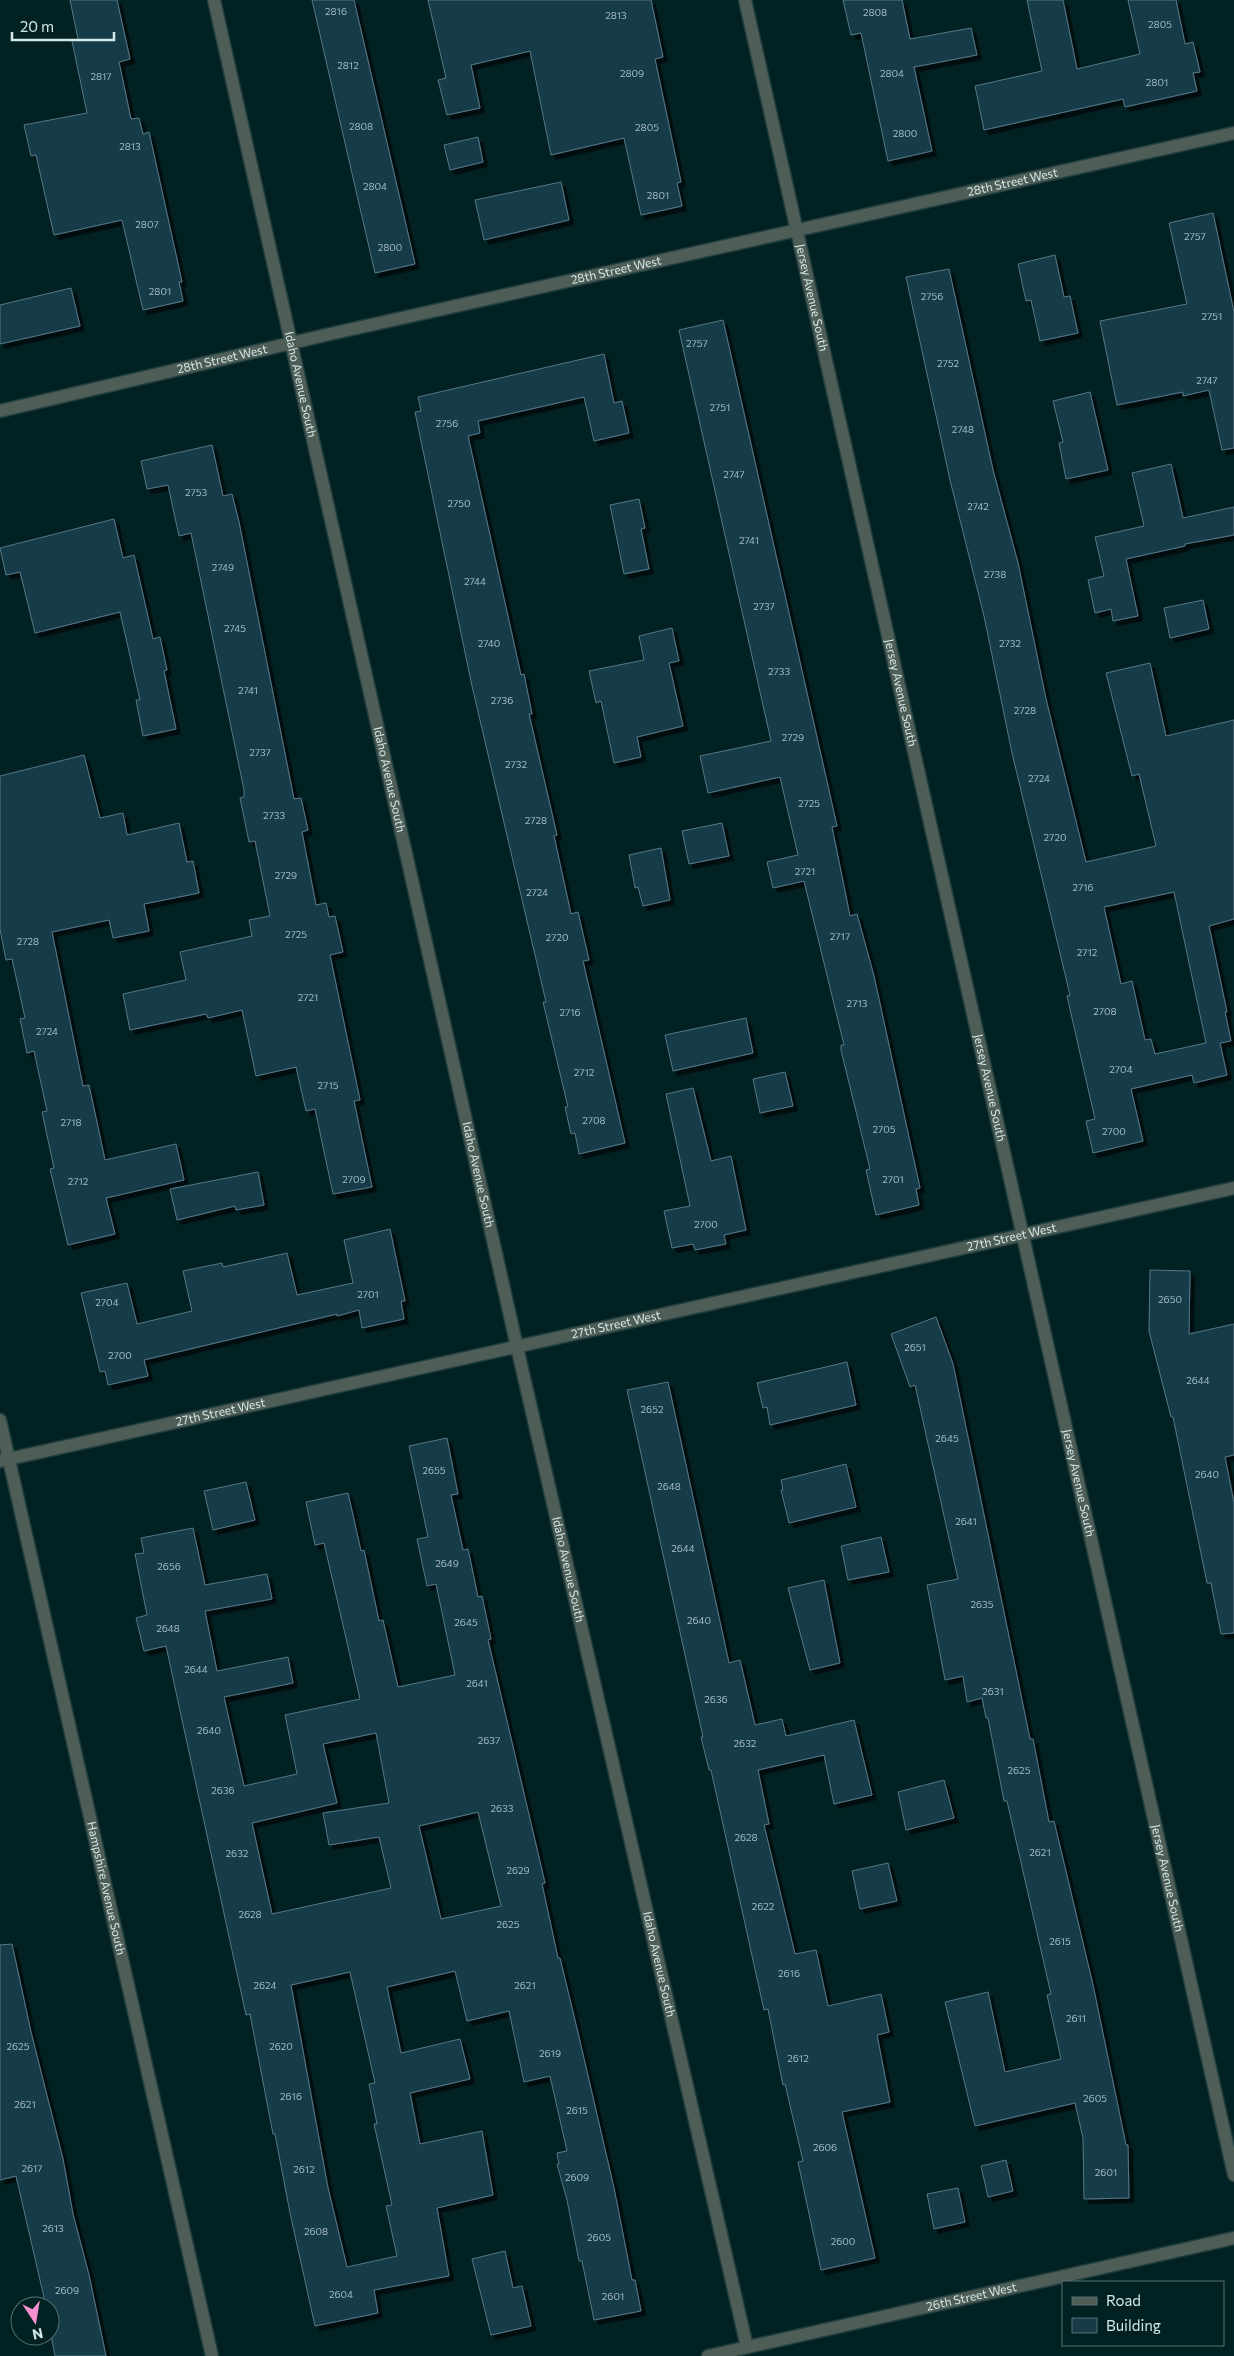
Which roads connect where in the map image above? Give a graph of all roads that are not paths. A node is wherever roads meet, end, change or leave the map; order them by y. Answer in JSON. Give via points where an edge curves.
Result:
{"nodes":[{"id":1,"x":214,"y":0,"type":"edge"},
{"id":2,"x":745,"y":0,"type":"edge"},
{"id":3,"x":1234,"y":133,"type":"edge"},
{"id":4,"x":797,"y":230,"type":"junction"},
{"id":5,"x":292,"y":343,"type":"junction"},
{"id":6,"x":0,"y":411,"type":"edge"},
{"id":7,"x":1234,"y":1188,"type":"edge"},
{"id":8,"x":1024,"y":1234,"type":"junction"},
{"id":9,"x":518,"y":1347,"type":"junction"},
{"id":10,"x":0,"y":1420,"type":"edge"},
{"id":11,"x":4,"y":1460,"type":"edge"},
{"id":12,"x":1234,"y":2175,"type":"edge"},
{"id":13,"x":1234,"y":2238,"type":"edge"},
{"id":14,"x":747,"y":2347,"type":"junction"},
{"id":15,"x":212,"y":2356,"type":"edge"},
{"id":16,"x":708,"y":2356,"type":"edge"}],
"edges":[{"from":1,"to":5,"type":"street","name":"Idaho Avenue South"},
{"from":2,"to":4,"type":"street","name":"Jersey Avenue South"},
{"from":3,"to":4,"type":"street","name":"28th Street West"},
{"from":4,"to":5,"type":"street","name":"28th Street West"},
{"from":4,"to":8,"type":"street","name":"Jersey Avenue South"},
{"from":5,"to":6,"type":"street","name":"28th Street West"},
{"from":5,"to":9,"type":"street","name":"Idaho Avenue South"},
{"from":7,"to":8,"type":"street","name":"27th Street West"},
{"from":8,"to":9,"type":"street","name":"27th Street West"},
{"from":8,"to":12,"type":"street","name":"Jersey Avenue South"},
{"from":9,"to":11,"type":"street","name":"27th Street West"},
{"from":9,"to":14,"type":"street","name":"Idaho Avenue South"},
{"from":10,"to":11,"type":"street","name":"Hampshire Avenue South"},
{"from":11,"to":15,"type":"street","name":"Hampshire Avenue South"},
{"from":13,"to":14,"type":"street","name":"26th Street West"},
{"from":14,"to":16,"type":"street","name":"26th Street West"}]}
